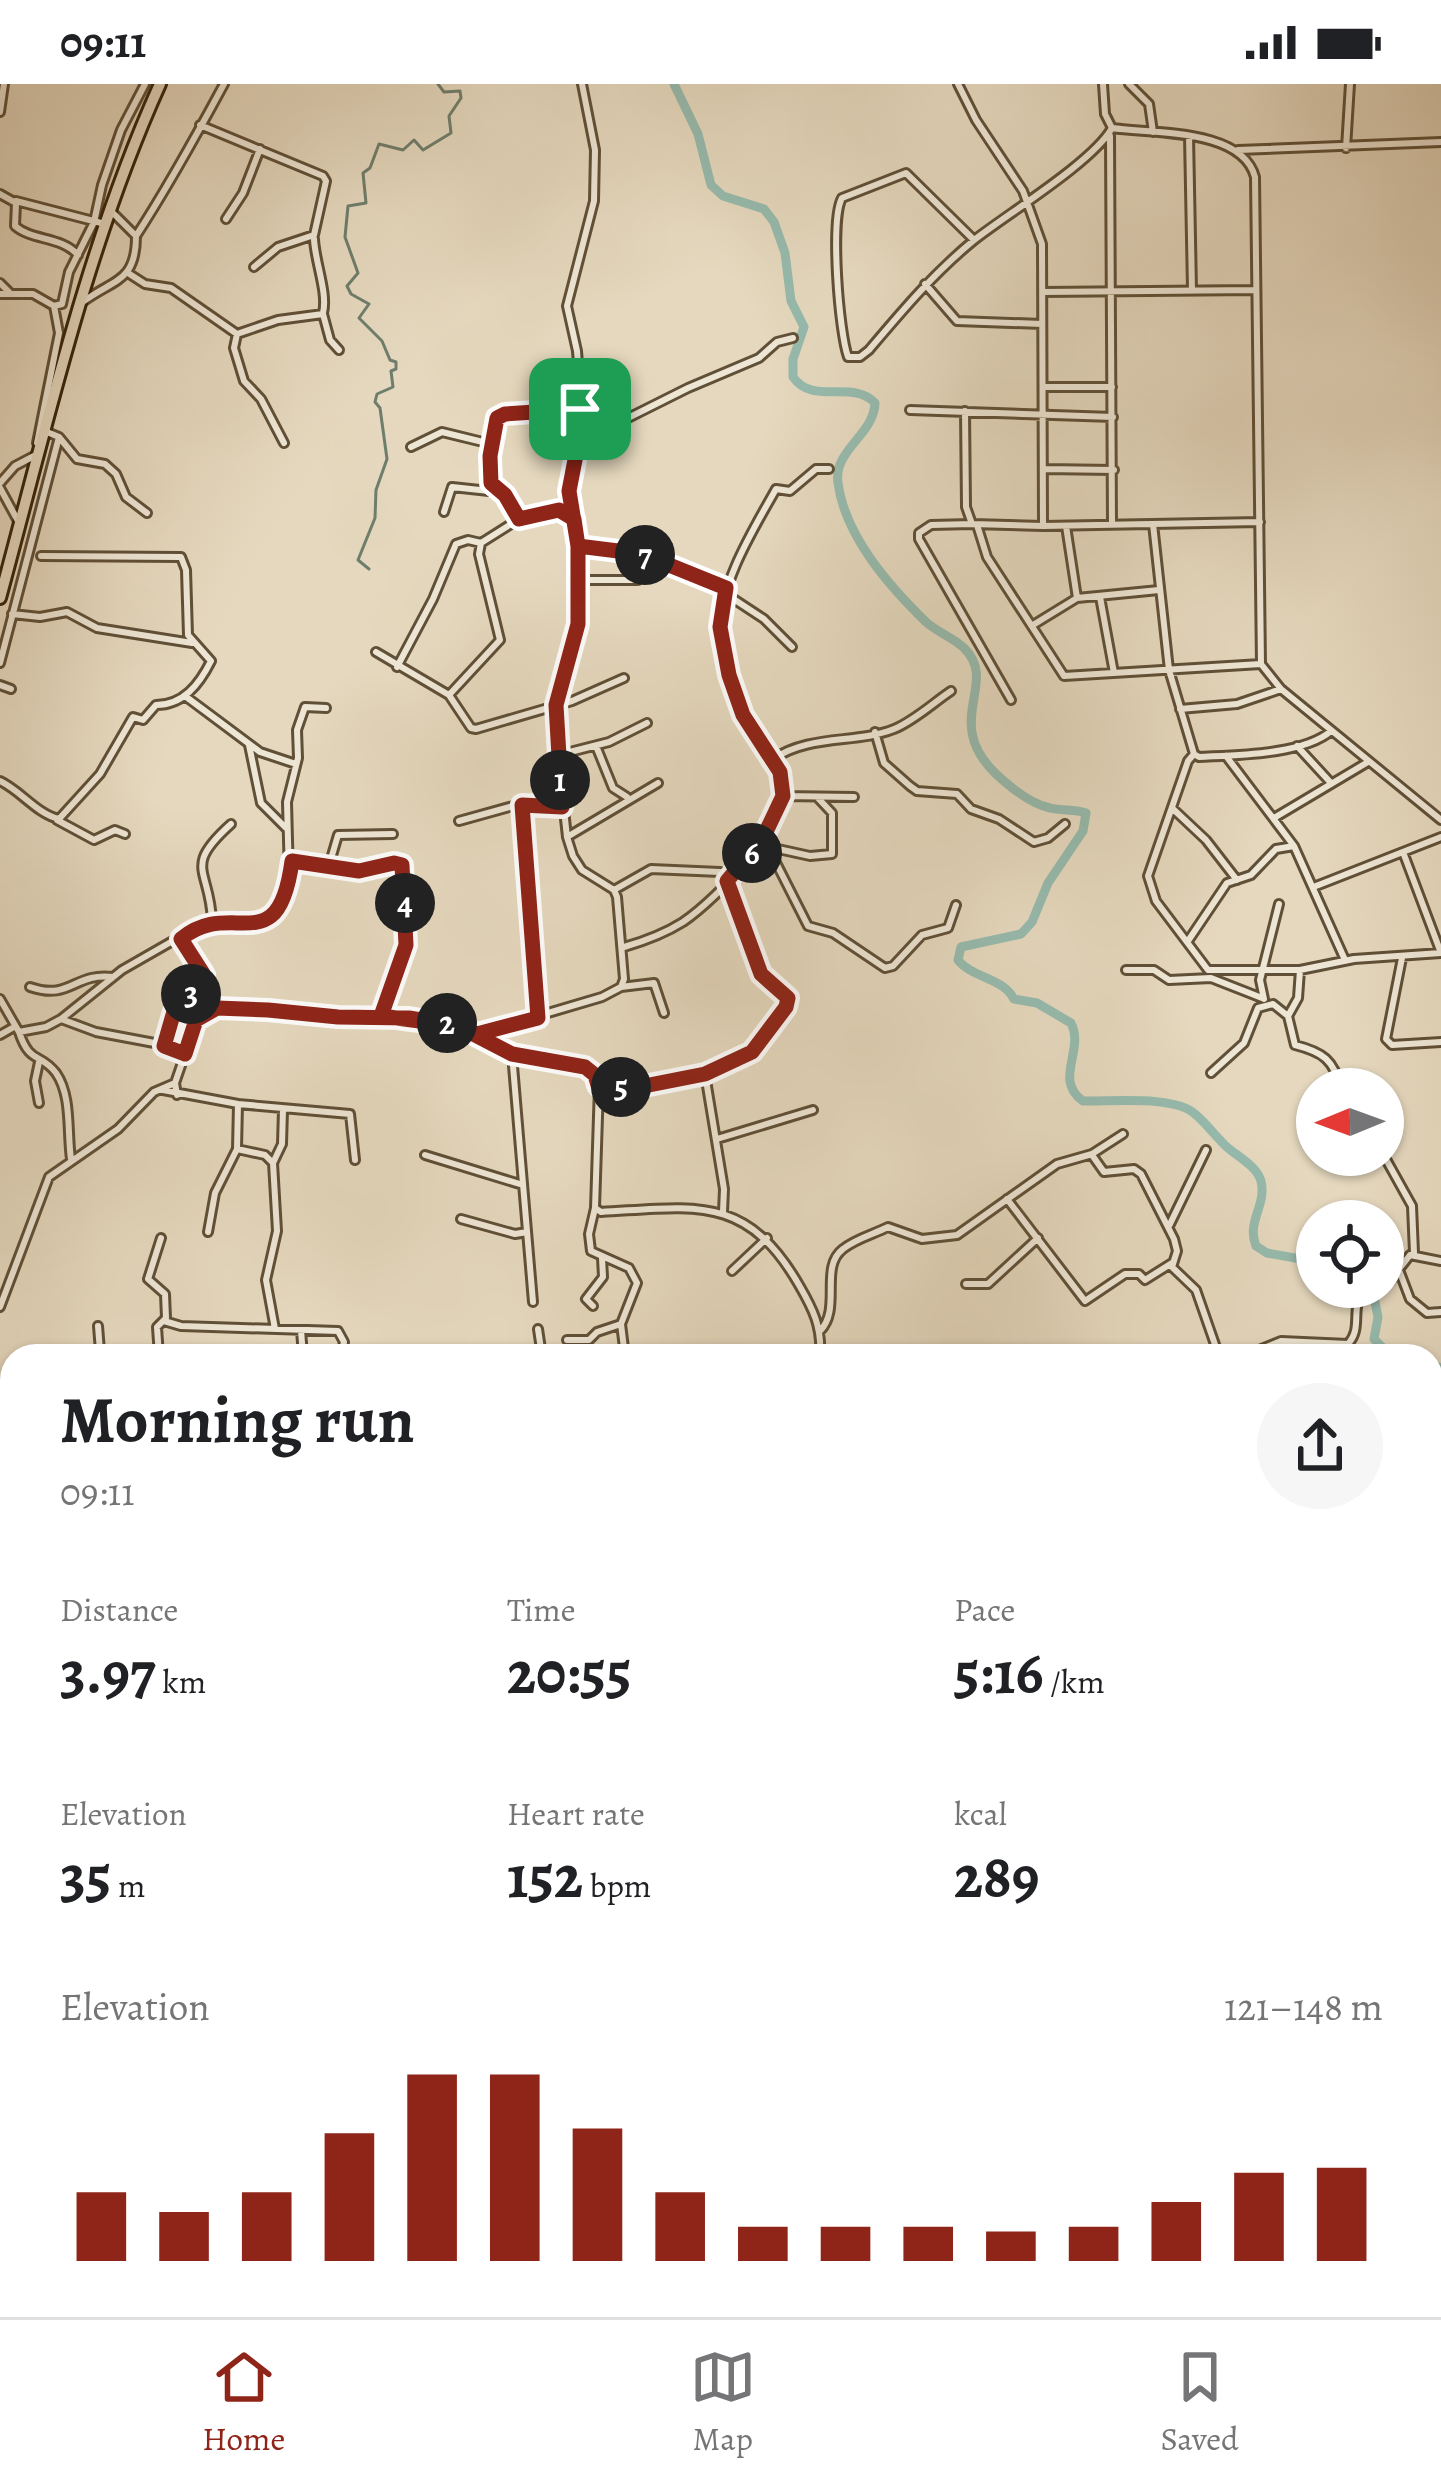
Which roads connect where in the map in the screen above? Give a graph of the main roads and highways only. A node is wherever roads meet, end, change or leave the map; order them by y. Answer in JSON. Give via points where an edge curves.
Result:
{"nodes":[{"id":1,"x":160,"y":84,"type":"edge"},
{"id":2,"x":0,"y":598,"type":"edge"}],
"edges":[{"from":1,"to":2,"type":"highway","via":[[100,223],[53,434]]}]}
